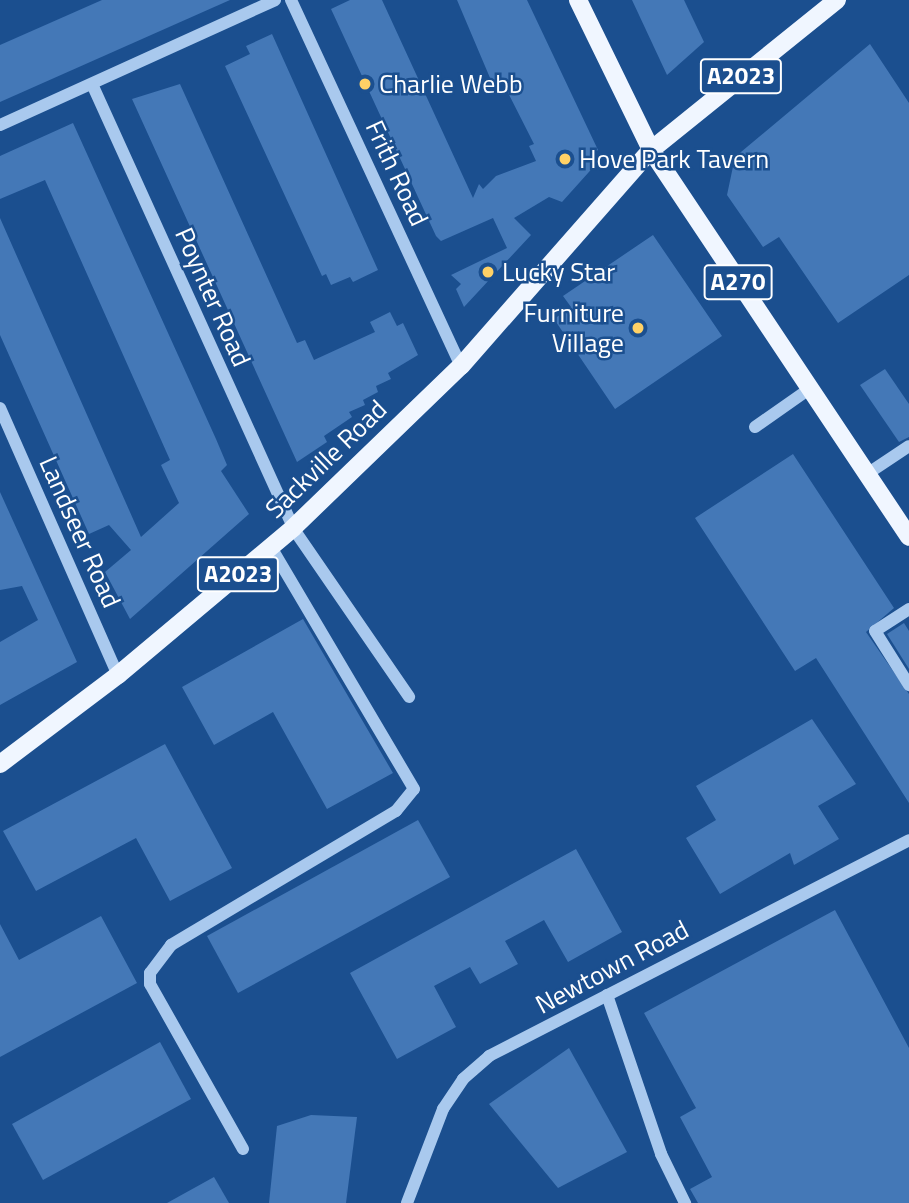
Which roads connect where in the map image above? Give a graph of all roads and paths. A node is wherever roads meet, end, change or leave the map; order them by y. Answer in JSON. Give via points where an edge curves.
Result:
{"nodes":[{"id":1,"x":275,"y":0,"type":"edge"},
{"id":2,"x":292,"y":0,"type":"edge"},
{"id":3,"x":578,"y":0,"type":"edge"},
{"id":4,"x":837,"y":0,"type":"edge"},
{"id":5,"x":92,"y":84,"type":"junction"},
{"id":6,"x":0,"y":125,"type":"edge"},
{"id":7,"x":651,"y":150,"type":"junction"},
{"id":8,"x":461,"y":366,"type":"junction"},
{"id":9,"x":809,"y":389,"type":"junction"},
{"id":10,"x":0,"y":408,"type":"edge"},
{"id":11,"x":755,"y":427,"type":"dead end"},
{"id":12,"x":909,"y":446,"type":"edge"},
{"id":13,"x":867,"y":474,"type":"junction"},
{"id":14,"x":293,"y":528,"type":"junction"},
{"id":15,"x":909,"y":537,"type":"edge"},
{"id":16,"x":271,"y":547,"type":"junction"},
{"id":17,"x":909,"y":609,"type":"edge"},
{"id":18,"x":118,"y":675,"type":"junction"},
{"id":19,"x":909,"y":685,"type":"edge"},
{"id":20,"x":409,"y":697,"type":"dead end"},
{"id":21,"x":0,"y":764,"type":"edge"},
{"id":22,"x":909,"y":840,"type":"edge"},
{"id":23,"x":607,"y":995,"type":"junction"},
{"id":24,"x":243,"y":1149,"type":"dead end"},
{"id":25,"x":407,"y":1203,"type":"edge"},
{"id":26,"x":685,"y":1203,"type":"edge"}],
"edges":[{"from":1,"to":5,"type":"street"},
{"from":2,"to":8,"type":"street","name":"Frith Road"},
{"from":3,"to":7,"type":"main road","number":"A270"},
{"from":4,"to":7,"type":"main road","number":"A2023"},
{"from":5,"to":6,"type":"street"},
{"from":5,"to":14,"type":"street","name":"Poynter Road"},
{"from":7,"to":8,"type":"main road","name":"Sackville Road","number":"A2023"},
{"from":7,"to":9,"type":"main road","number":"A270"},
{"from":8,"to":14,"type":"main road","name":"Sackville Road","number":"A2023"},
{"from":9,"to":11,"type":"street"},
{"from":9,"to":13,"type":"main road","number":"A270"},
{"from":10,"to":18,"type":"street","name":"Landseer Road"},
{"from":12,"to":13,"type":"street"},
{"from":13,"to":15,"type":"main road","number":"A270"},
{"from":14,"to":16,"type":"main road","name":"Sackville Road","number":"A2023"},
{"from":14,"to":20,"type":"street","name":"Poynter Road"},
{"from":16,"to":18,"type":"main road","name":"Sackville Road","number":"A2023"},
{"from":16,"to":24,"type":"street","via":[[414,789],[396,811],[171,945],[150,973],[150,984]]},
{"from":17,"to":19,"type":"street","via":[[875,631]]},
{"from":18,"to":21,"type":"main road","name":"Sackville Road","number":"A2023"},
{"from":22,"to":23,"type":"street","name":"Newtown Road"},
{"from":23,"to":25,"type":"street","name":"Newtown Road","via":[[489,1056],[463,1079],[428,1137]]},
{"from":23,"to":26,"type":"street","via":[[660,1154]]}]}
